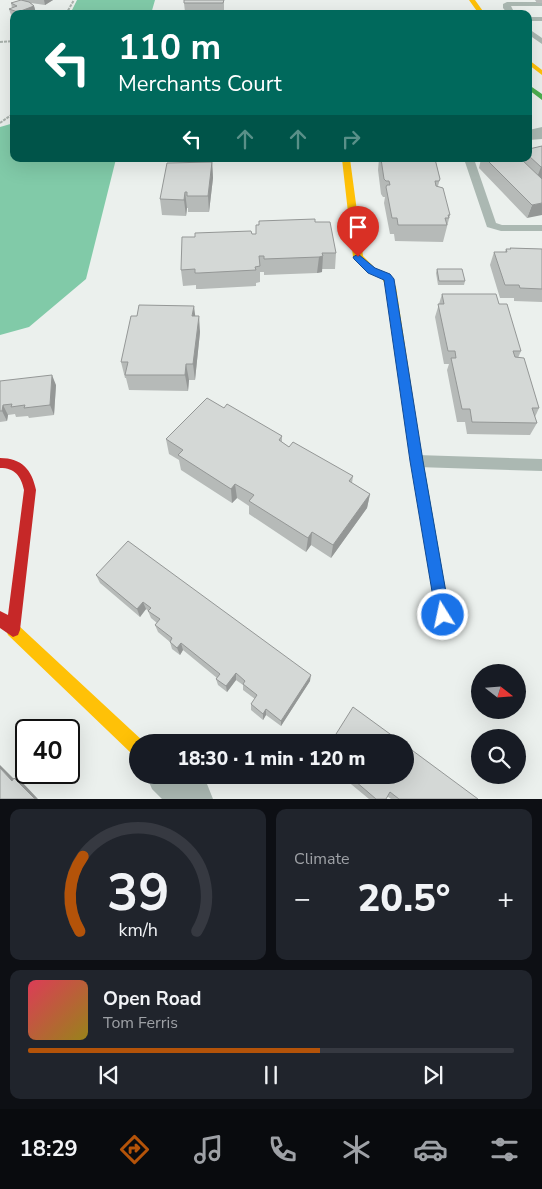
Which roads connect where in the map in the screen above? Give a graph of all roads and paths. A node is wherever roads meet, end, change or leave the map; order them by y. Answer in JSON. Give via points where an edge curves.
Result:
{"nodes":[{"id":1,"x":542,"y":4,"type":"edge"},
{"id":2,"x":510,"y":10,"type":"edge"},
{"id":3,"x":532,"y":65,"type":"edge"},
{"id":4,"x":542,"y":73,"type":"edge"},
{"id":5,"x":532,"y":90,"type":"edge"},
{"id":6,"x":542,"y":98,"type":"edge"},
{"id":7,"x":346,"y":162,"type":"edge"},
{"id":8,"x":470,"y":162,"type":"edge"},
{"id":9,"x":542,"y":228,"type":"edge"},
{"id":10,"x":416,"y":461,"type":"junction"},
{"id":11,"x":0,"y":463,"type":"edge"},
{"id":12,"x":542,"y":465,"type":"edge"},
{"id":13,"x":443,"y":615,"type":"dead end"},
{"id":14,"x":0,"y":618,"type":"edge"},
{"id":15,"x":13,"y":630,"type":"junction"},
{"id":16,"x":129,"y":740,"type":"edge"},
{"id":17,"x":176,"y":784,"type":"edge"},
{"id":18,"x":192,"y":799,"type":"edge"}],
"edges":[{"from":1,"to":2,"type":"lane","via":[[508,4]]},
{"from":3,"to":4,"type":"street"},
{"from":5,"to":6,"type":"street"},
{"from":7,"to":10,"type":"street","via":[[358,257],[389,279]]},
{"from":8,"to":9,"type":"lane","via":[[491,225]]},
{"from":10,"to":12,"type":"lane"},
{"from":10,"to":13,"type":"street"},
{"from":11,"to":15,"type":"street","via":[[18,465],[26,471],[30,490]]},
{"from":14,"to":15,"type":"street"},
{"from":15,"to":16,"type":"street"},
{"from":17,"to":18,"type":"street"}]}
